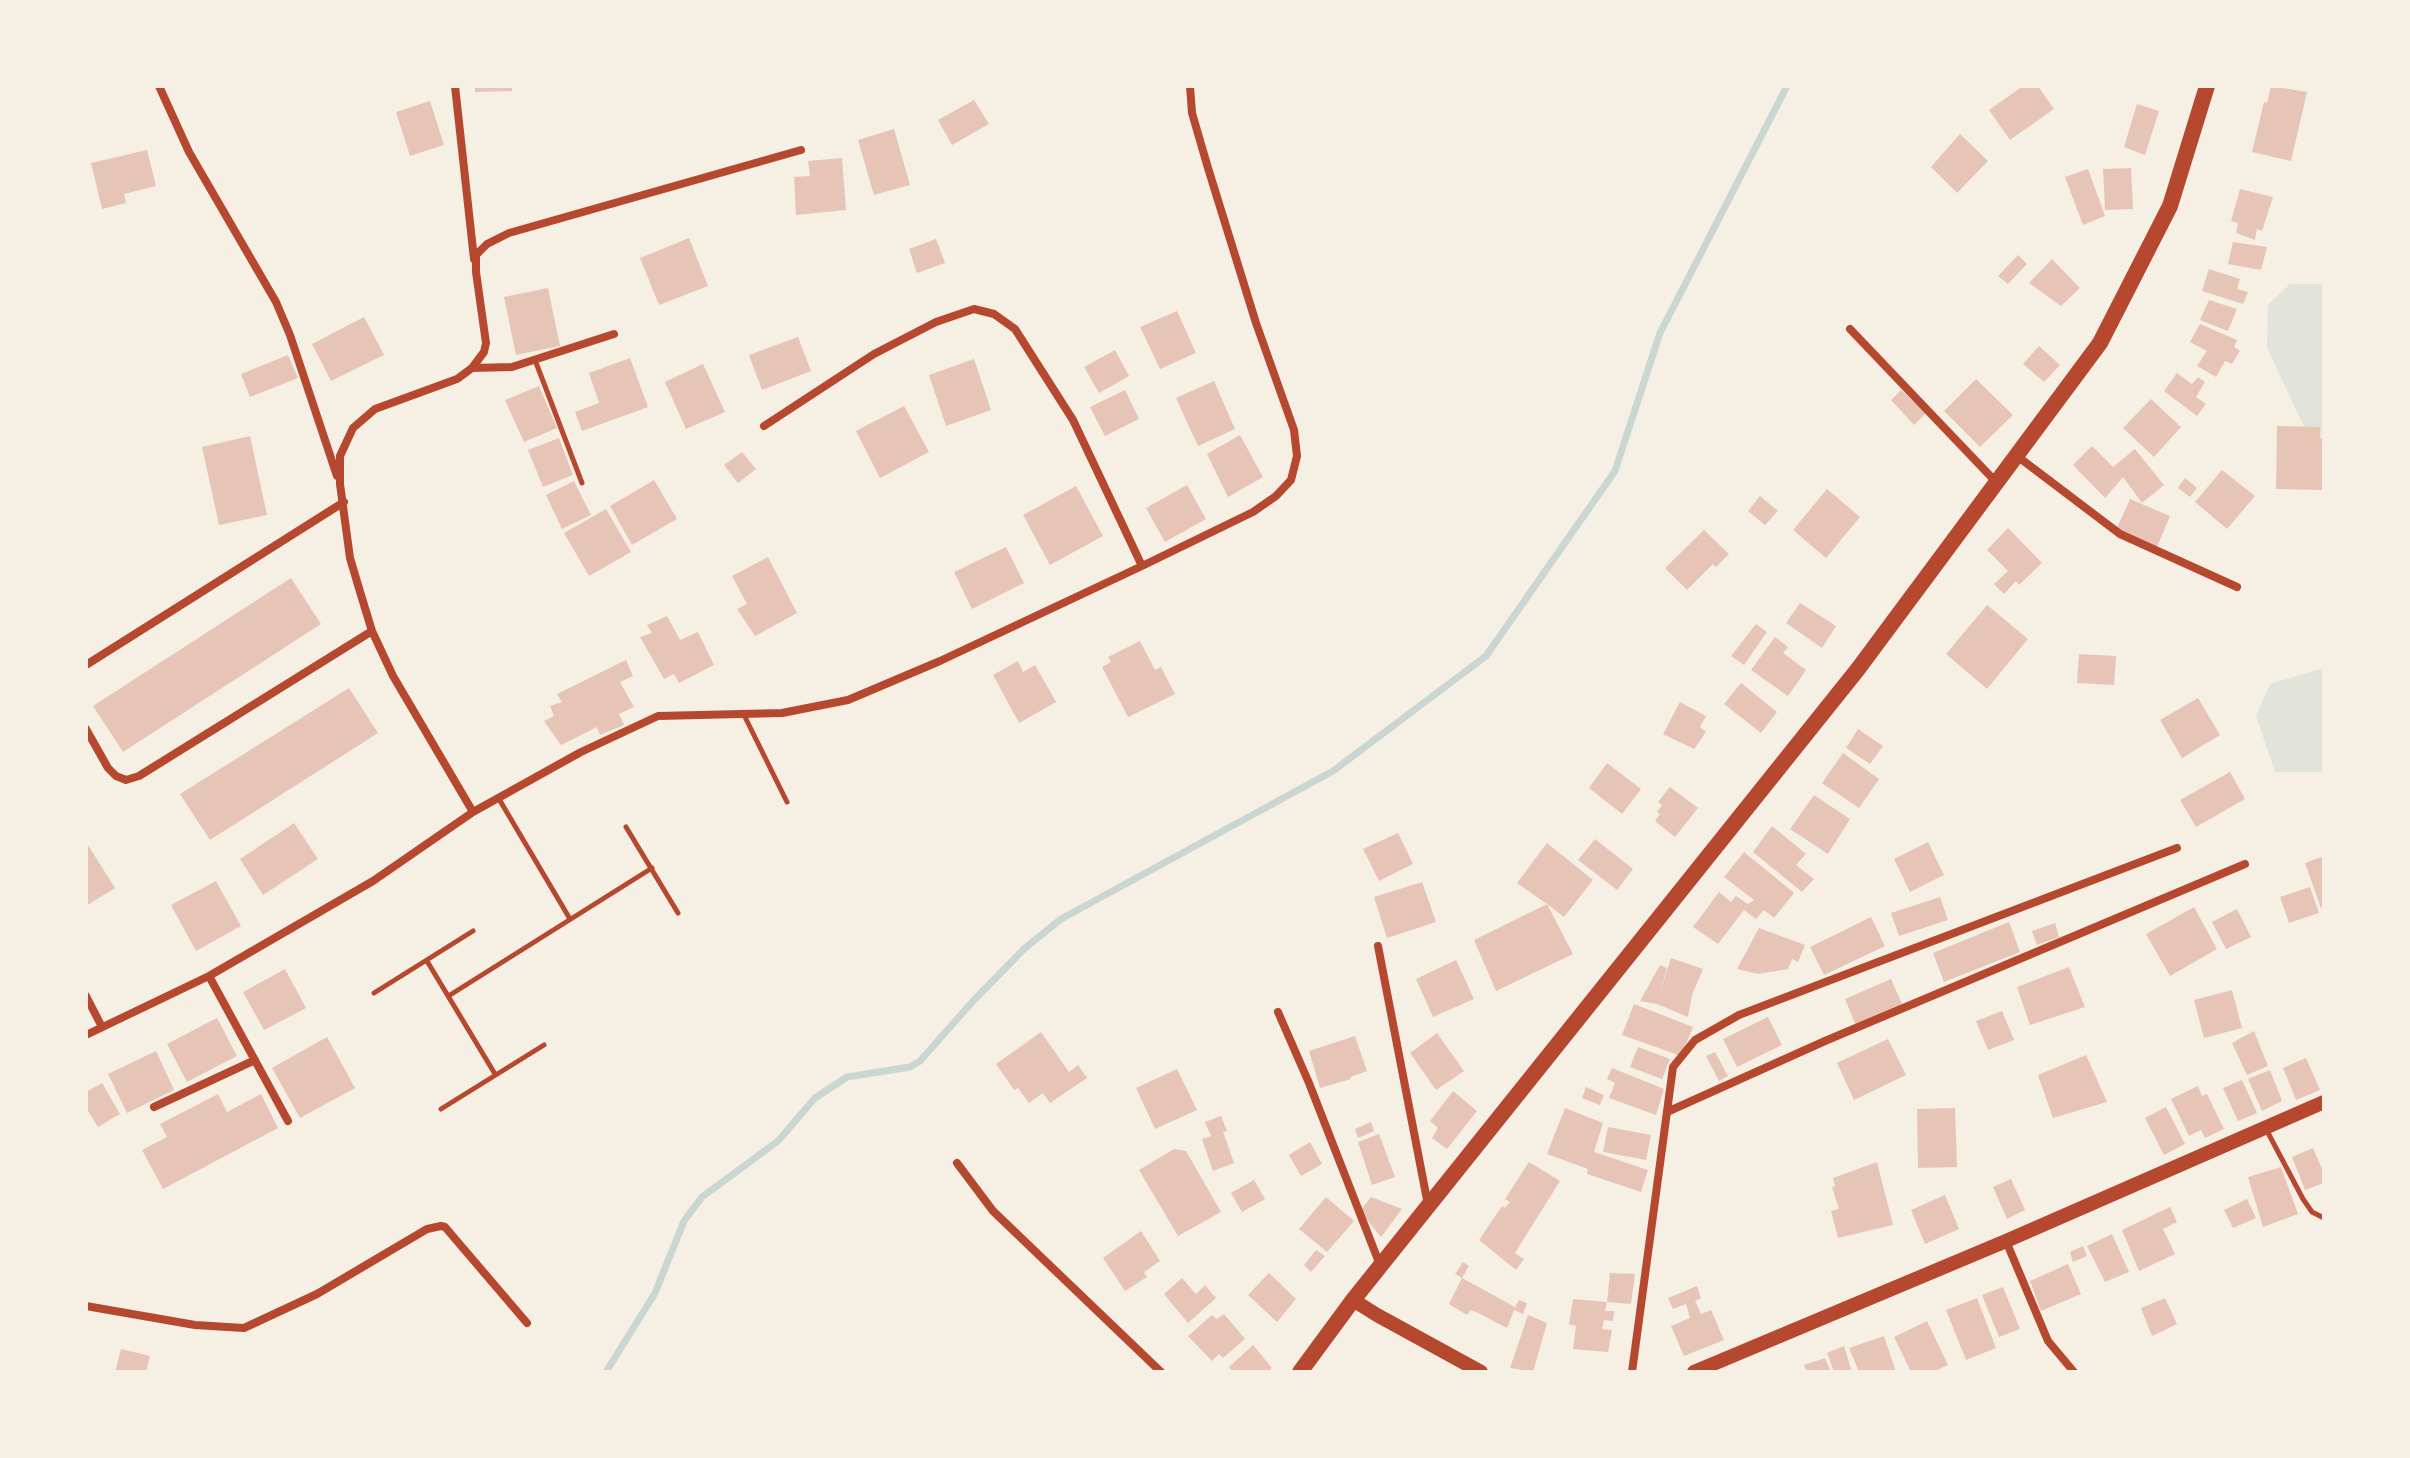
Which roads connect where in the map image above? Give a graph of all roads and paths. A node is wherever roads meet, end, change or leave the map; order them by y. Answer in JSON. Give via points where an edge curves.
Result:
{"nodes":[{"id":1,"x":159,"y":86,"type":"edge"},
{"id":2,"x":455,"y":86,"type":"edge"},
{"id":3,"x":1190,"y":86,"type":"edge"},
{"id":4,"x":2207,"y":86,"type":"edge"},
{"id":5,"x":801,"y":150,"type":"dead end"},
{"id":6,"x":476,"y":272,"type":"junction"},
{"id":7,"x":1850,"y":329,"type":"dead end"},
{"id":8,"x":614,"y":334,"type":"dead end"},
{"id":9,"x":535,"y":360,"type":"junction"},
{"id":10,"x":472,"y":368,"type":"junction"},
{"id":11,"x":764,"y":426,"type":"dead end"},
{"id":12,"x":2017,"y":456,"type":"junction"},
{"id":13,"x":582,"y":483,"type":"dead end"},
{"id":14,"x":1997,"y":483,"type":"junction"},
{"id":15,"x":340,"y":484,"type":"junction"},
{"id":16,"x":344,"y":502,"type":"junction"},
{"id":17,"x":1142,"y":566,"type":"junction"},
{"id":18,"x":2237,"y":587,"type":"dead end"},
{"id":19,"x":372,"y":631,"type":"junction"},
{"id":20,"x":86,"y":665,"type":"edge"},
{"id":21,"x":742,"y":712,"type":"junction"},
{"id":22,"x":86,"y":729,"type":"edge"},
{"id":23,"x":498,"y":798,"type":"junction"},
{"id":24,"x":787,"y":802,"type":"dead end"},
{"id":25,"x":473,"y":812,"type":"junction"},
{"id":26,"x":626,"y":827,"type":"dead end"},
{"id":27,"x":2177,"y":848,"type":"dead end"},
{"id":28,"x":2245,"y":864,"type":"dead end"},
{"id":29,"x":652,"y":868,"type":"junction"},
{"id":30,"x":678,"y":913,"type":"dead end"},
{"id":31,"x":570,"y":919,"type":"junction"},
{"id":32,"x":473,"y":931,"type":"dead end"},
{"id":33,"x":1378,"y":946,"type":"dead end"},
{"id":34,"x":427,"y":961,"type":"junction"},
{"id":35,"x":209,"y":976,"type":"junction"},
{"id":36,"x":374,"y":993,"type":"dead end"},
{"id":37,"x":450,"y":995,"type":"junction"},
{"id":38,"x":86,"y":996,"type":"edge"},
{"id":39,"x":1278,"y":1012,"type":"dead end"},
{"id":40,"x":102,"y":1027,"type":"junction"},
{"id":41,"x":86,"y":1035,"type":"edge"},
{"id":42,"x":544,"y":1045,"type":"dead end"},
{"id":43,"x":255,"y":1060,"type":"junction"},
{"id":44,"x":495,"y":1074,"type":"junction"},
{"id":45,"x":2324,"y":1102,"type":"edge"},
{"id":46,"x":154,"y":1107,"type":"dead end"},
{"id":47,"x":441,"y":1109,"type":"dead end"},
{"id":48,"x":1667,"y":1112,"type":"junction"},
{"id":49,"x":288,"y":1121,"type":"dead end"},
{"id":50,"x":2266,"y":1128,"type":"junction"},
{"id":51,"x":957,"y":1163,"type":"dead end"},
{"id":52,"x":1428,"y":1206,"type":"junction"},
{"id":53,"x":2324,"y":1218,"type":"edge"},
{"id":54,"x":2006,"y":1241,"type":"junction"},
{"id":55,"x":1381,"y":1266,"type":"junction"},
{"id":56,"x":1353,"y":1300,"type":"junction"},
{"id":57,"x":86,"y":1306,"type":"edge"},
{"id":58,"x":527,"y":1323,"type":"dead end"},
{"id":59,"x":1161,"y":1372,"type":"edge"},
{"id":60,"x":1300,"y":1372,"type":"edge"},
{"id":61,"x":1481,"y":1372,"type":"edge"},
{"id":62,"x":1632,"y":1372,"type":"edge"},
{"id":63,"x":1694,"y":1372,"type":"edge"},
{"id":64,"x":2074,"y":1372,"type":"edge"}],
"edges":[{"from":1,"to":15,"type":"street","via":[[189,152],[276,302]]},
{"from":2,"to":6,"type":"street"},
{"from":3,"to":17,"type":"street","via":[[1192,113],[1294,430],[1297,456],[1291,480],[1276,496]]},
{"from":4,"to":12,"type":"main road","via":[[2170,206],[2100,343]]},
{"from":5,"to":6,"type":"street","via":[[509,233],[476,255]]},
{"from":6,"to":10,"type":"street","via":[[486,343]]},
{"from":7,"to":14,"type":"street"},
{"from":8,"to":9,"type":"street"},
{"from":9,"to":10,"type":"street","via":[[512,367]]},
{"from":9,"to":13,"type":"lane"},
{"from":10,"to":15,"type":"street","via":[[364,418],[340,456]]},
{"from":11,"to":17,"type":"street","via":[[874,354],[936,322],[974,309],[994,314],[1015,329],[1073,420]]},
{"from":12,"to":14,"type":"main road"},
{"from":12,"to":18,"type":"street","via":[[2120,534]]},
{"from":14,"to":52,"type":"main road","via":[[1858,669]]},
{"from":15,"to":16,"type":"street"},
{"from":16,"to":19,"type":"street","via":[[350,558]]},
{"from":16,"to":20,"type":"street"},
{"from":17,"to":21,"type":"street","via":[[848,700],[782,713]]},
{"from":19,"to":22,"type":"street","via":[[139,776],[116,776]]},
{"from":19,"to":25,"type":"street"},
{"from":21,"to":23,"type":"street","via":[[658,716]]},
{"from":21,"to":24,"type":"lane"},
{"from":23,"to":25,"type":"street"},
{"from":23,"to":31,"type":"lane"},
{"from":25,"to":35,"type":"street","via":[[373,881]]},
{"from":26,"to":29,"type":"lane"},
{"from":27,"to":48,"type":"street","via":[[1739,1015],[1695,1040],[1673,1067]]},
{"from":28,"to":48,"type":"street"},
{"from":29,"to":30,"type":"lane"},
{"from":29,"to":31,"type":"lane"},
{"from":31,"to":37,"type":"lane"},
{"from":32,"to":34,"type":"lane"},
{"from":33,"to":52,"type":"street"},
{"from":34,"to":36,"type":"lane"},
{"from":34,"to":37,"type":"lane"},
{"from":35,"to":40,"type":"street"},
{"from":35,"to":43,"type":"street"},
{"from":37,"to":44,"type":"lane"},
{"from":38,"to":40,"type":"street"},
{"from":39,"to":55,"type":"street"},
{"from":40,"to":41,"type":"street"},
{"from":42,"to":44,"type":"lane"},
{"from":43,"to":46,"type":"street"},
{"from":43,"to":49,"type":"street"},
{"from":44,"to":47,"type":"lane"},
{"from":45,"to":50,"type":"main road"},
{"from":48,"to":62,"type":"street"},
{"from":50,"to":53,"type":"lane","via":[[2303,1199]]},
{"from":50,"to":54,"type":"main road"},
{"from":51,"to":59,"type":"street","via":[[993,1211]]},
{"from":52,"to":55,"type":"main road"},
{"from":54,"to":63,"type":"main road"},
{"from":54,"to":64,"type":"street","via":[[2048,1341]]},
{"from":55,"to":56,"type":"main road"},
{"from":56,"to":60,"type":"main road"},
{"from":56,"to":61,"type":"main road"},
{"from":57,"to":58,"type":"street","via":[[244,1328],[317,1294],[427,1229],[445,1227]]}]}
